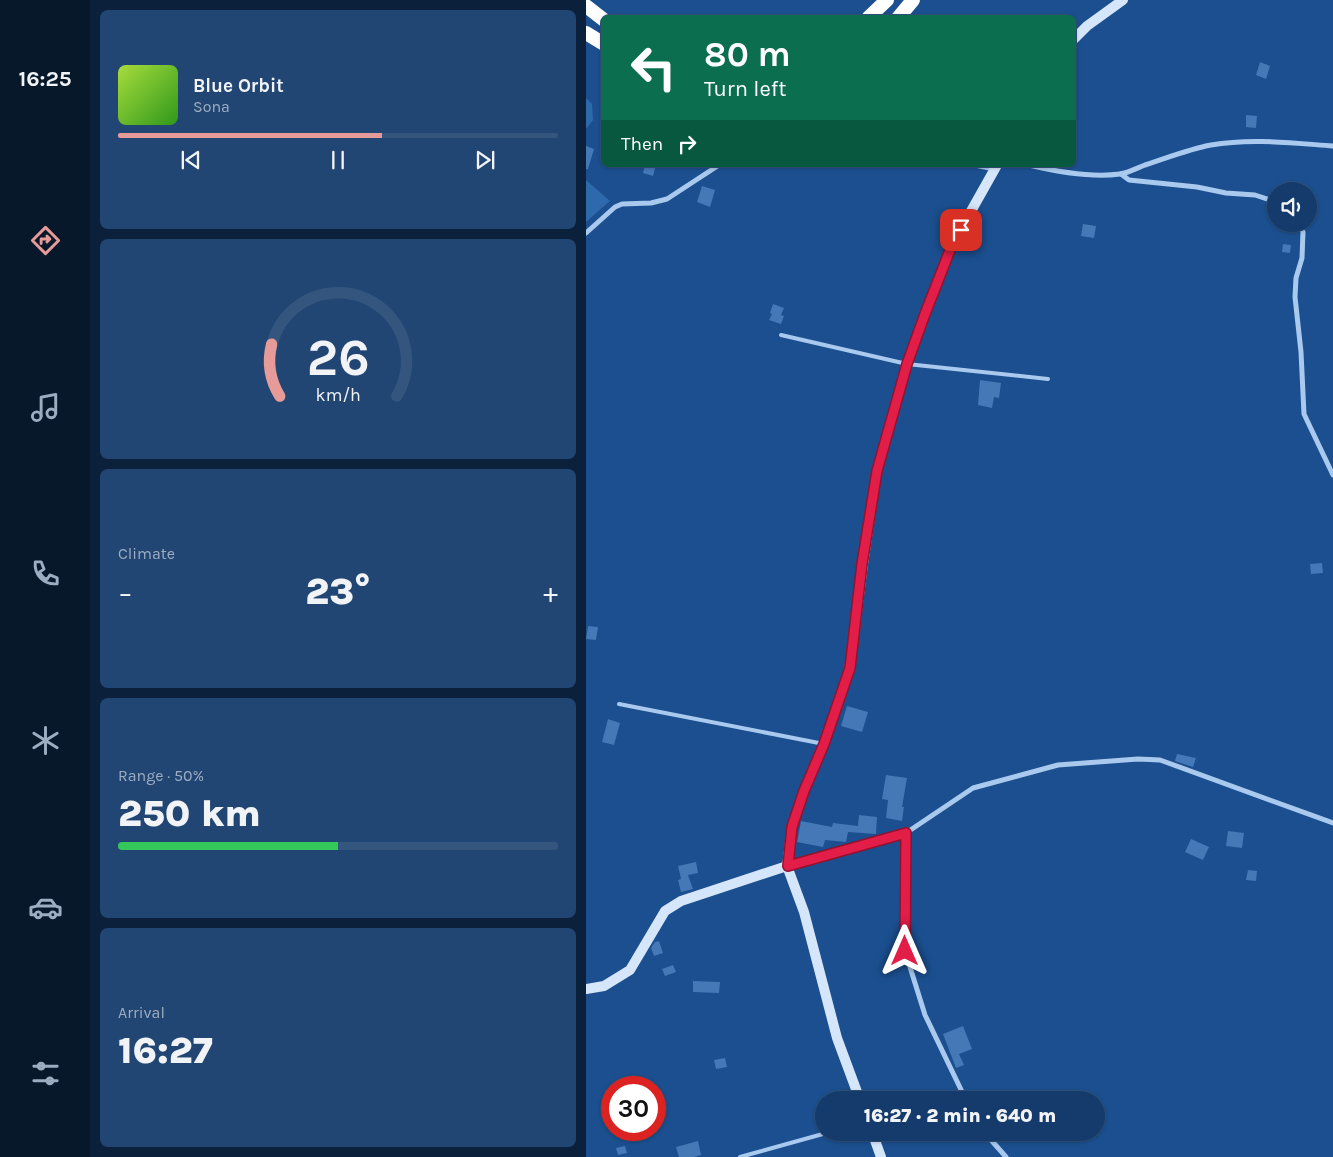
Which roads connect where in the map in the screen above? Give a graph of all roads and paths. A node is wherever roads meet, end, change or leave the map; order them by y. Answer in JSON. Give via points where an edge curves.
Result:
{"nodes":[{"id":1,"x":887,"y":0,"type":"edge"},
{"id":2,"x":913,"y":0,"type":"edge"},
{"id":3,"x":1123,"y":0,"type":"edge"},
{"id":4,"x":586,"y":6,"type":"edge"},
{"id":5,"x":871,"y":15,"type":"edge"},
{"id":6,"x":900,"y":15,"type":"edge"},
{"id":7,"x":601,"y":18,"type":"edge"},
{"id":8,"x":586,"y":32,"type":"edge"},
{"id":9,"x":1076,"y":37,"type":"edge"},
{"id":10,"x":601,"y":42,"type":"edge"},
{"id":11,"x":1333,"y":146,"type":"edge"},
{"id":12,"x":716,"y":167,"type":"edge"},
{"id":13,"x":996,"y":167,"type":"edge"},
{"id":14,"x":1037,"y":167,"type":"edge"},
{"id":15,"x":1121,"y":174,"type":"junction"},
{"id":16,"x":1267,"y":199,"type":"edge"},
{"id":17,"x":1303,"y":232,"type":"edge"},
{"id":18,"x":586,"y":233,"type":"edge"},
{"id":19,"x":781,"y":335,"type":"dead end"},
{"id":20,"x":907,"y":364,"type":"junction"},
{"id":21,"x":1048,"y":380,"type":"dead end"},
{"id":22,"x":1333,"y":475,"type":"edge"},
{"id":23,"x":619,"y":704,"type":"dead end"},
{"id":24,"x":824,"y":744,"type":"junction"},
{"id":25,"x":1333,"y":823,"type":"edge"},
{"id":26,"x":906,"y":833,"type":"junction"},
{"id":27,"x":788,"y":866,"type":"junction"},
{"id":28,"x":586,"y":989,"type":"edge"},
{"id":29,"x":857,"y":1091,"type":"edge"},
{"id":30,"x":962,"y":1091,"type":"edge"},
{"id":31,"x":815,"y":1136,"type":"edge"},
{"id":32,"x":875,"y":1141,"type":"edge"},
{"id":33,"x":992,"y":1141,"type":"edge"},
{"id":34,"x":740,"y":1157,"type":"edge"},
{"id":35,"x":881,"y":1157,"type":"edge"},
{"id":36,"x":1006,"y":1157,"type":"edge"}],
"edges":[{"from":1,"to":5,"type":"highway"},
{"from":2,"to":6,"type":"highway"},
{"from":3,"to":9,"type":"street"},
{"from":4,"to":7,"type":"highway"},
{"from":8,"to":10,"type":"highway"},
{"from":11,"to":15,"type":"street","via":[[1260,141],[1210,145]]},
{"from":12,"to":18,"type":"street","via":[[667,199],[615,207]]},
{"from":13,"to":20,"type":"street","via":[[952,245]]},
{"from":14,"to":15,"type":"street","via":[[1080,174]]},
{"from":15,"to":16,"type":"street","via":[[1128,180]]},
{"from":17,"to":22,"type":"street","via":[[1295,297],[1304,414]]},
{"from":19,"to":20,"type":"lane"},
{"from":20,"to":21,"type":"lane"},
{"from":20,"to":24,"type":"street","via":[[877,471],[850,668]]},
{"from":23,"to":24,"type":"lane"},
{"from":24,"to":27,"type":"street","via":[[792,827]]},
{"from":25,"to":26,"type":"street","via":[[1160,760],[1138,759],[1058,765],[974,788]]},
{"from":26,"to":27,"type":"street"},
{"from":26,"to":30,"type":"street","via":[[905,951],[925,1015]]},
{"from":27,"to":28,"type":"street","via":[[681,901],[666,911],[630,970],[604,986]]},
{"from":27,"to":29,"type":"street","via":[[804,912],[837,1038]]},
{"from":31,"to":34,"type":"lane"},
{"from":32,"to":35,"type":"street"},
{"from":33,"to":36,"type":"street"}]}
